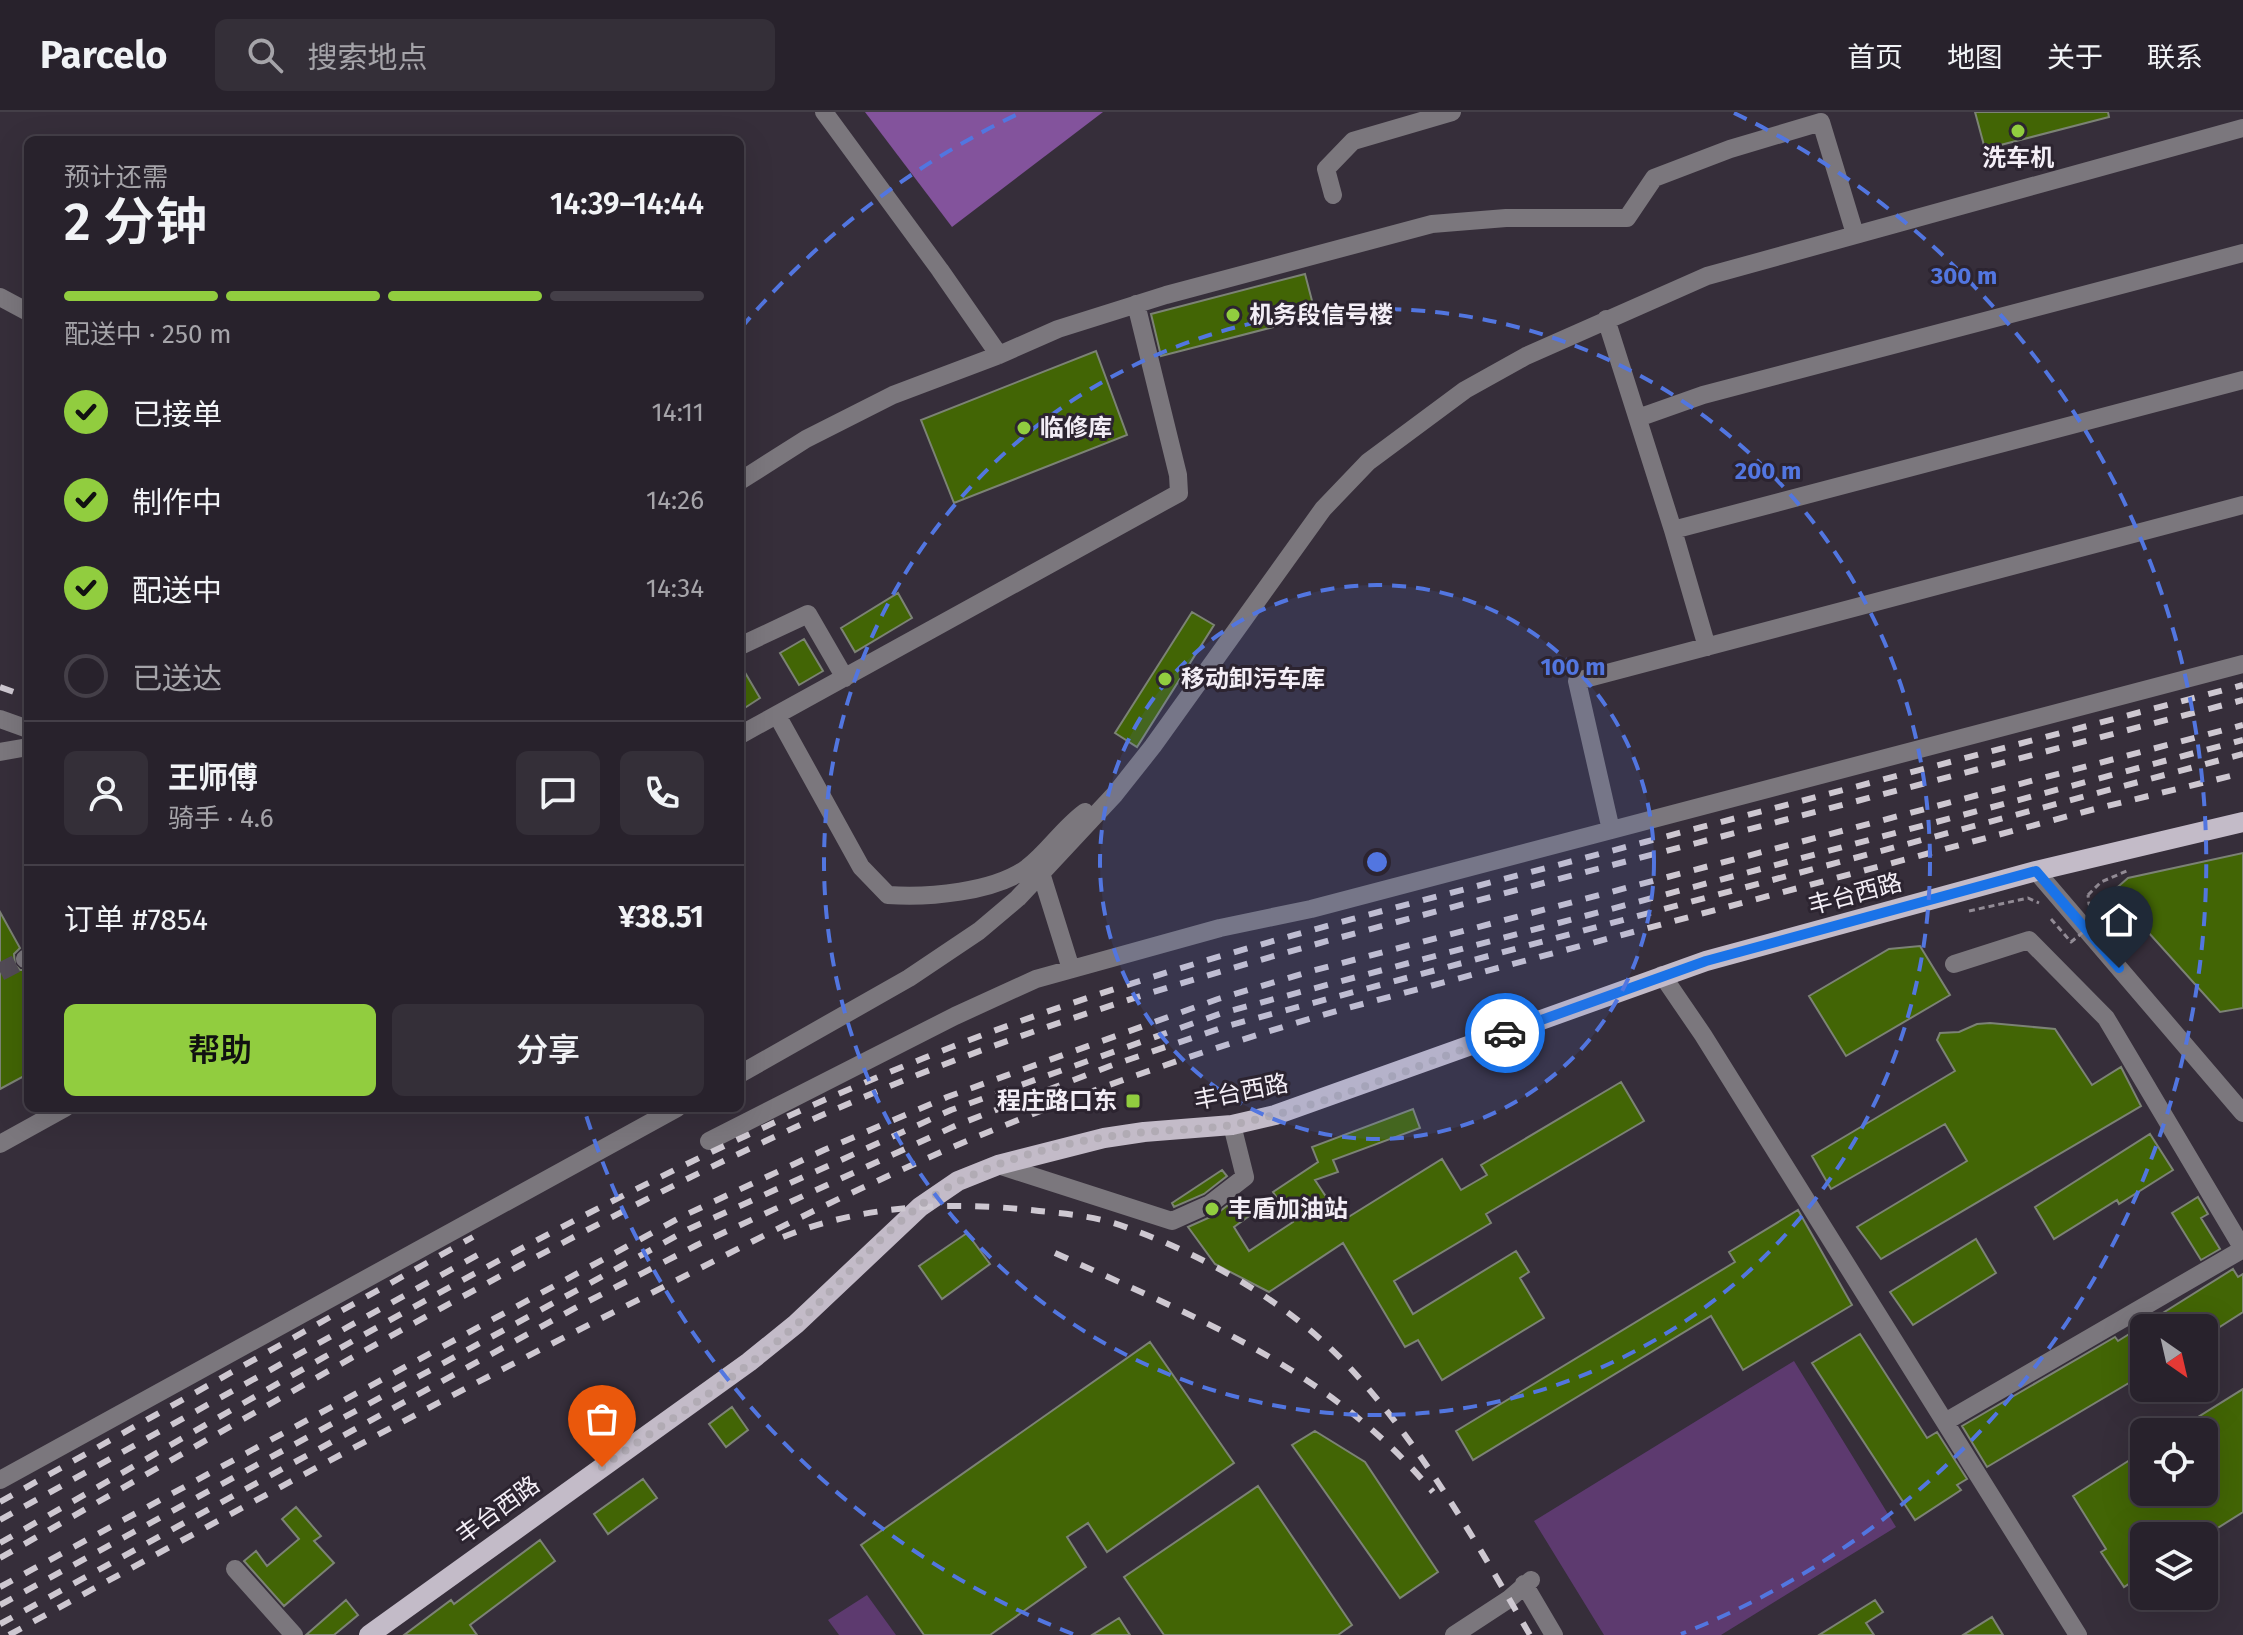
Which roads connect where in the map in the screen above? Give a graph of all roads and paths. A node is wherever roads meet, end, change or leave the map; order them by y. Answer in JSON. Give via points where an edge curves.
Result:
{"nodes":[{"id":1,"x":824,"y":112,"type":"edge"},
{"id":2,"x":1452,"y":112,"type":"edge"},
{"id":3,"x":2243,"y":128,"type":"edge"},
{"id":4,"x":1333,"y":195,"type":"dead end"},
{"id":5,"x":1855,"y":234,"type":"junction"},
{"id":6,"x":2243,"y":253,"type":"edge"},
{"id":7,"x":0,"y":297,"type":"edge"},
{"id":8,"x":1136,"y":304,"type":"junction"},
{"id":9,"x":24,"y":310,"type":"edge"},
{"id":10,"x":1606,"y":319,"type":"junction"},
{"id":11,"x":999,"y":355,"type":"junction"},
{"id":12,"x":2243,"y":380,"type":"edge"},
{"id":13,"x":1638,"y":418,"type":"junction"},
{"id":14,"x":744,"y":478,"type":"edge"},
{"id":15,"x":2243,"y":505,"type":"edge"},
{"id":16,"x":1673,"y":530,"type":"junction"},
{"id":17,"x":744,"y":644,"type":"edge"},
{"id":18,"x":1707,"y":647,"type":"junction"},
{"id":19,"x":2243,"y":664,"type":"edge"},
{"id":20,"x":845,"y":678,"type":"junction"},
{"id":21,"x":777,"y":715,"type":"junction"},
{"id":22,"x":0,"y":719,"type":"edge"},
{"id":23,"x":24,"y":728,"type":"edge"},
{"id":24,"x":744,"y":733,"type":"edge"},
{"id":25,"x":24,"y":748,"type":"edge"},
{"id":26,"x":0,"y":752,"type":"edge"},
{"id":27,"x":1115,"y":794,"type":"junction"},
{"id":28,"x":2243,"y":822,"type":"edge"},
{"id":29,"x":1611,"y":830,"type":"junction"},
{"id":30,"x":2036,"y":871,"type":"junction"},
{"id":31,"x":1041,"y":873,"type":"junction"},
{"id":32,"x":2088,"y":895,"type":"dead end"},
{"id":33,"x":2051,"y":919,"type":"dead end"},
{"id":34,"x":1954,"y":964,"type":"dead end"},
{"id":35,"x":1071,"y":969,"type":"junction"},
{"id":36,"x":1662,"y":975,"type":"junction"},
{"id":37,"x":744,"y":1072,"type":"edge"},
{"id":38,"x":58,"y":1112,"type":"edge"},
{"id":39,"x":670,"y":1112,"type":"edge"},
{"id":40,"x":2243,"y":1113,"type":"edge"},
{"id":41,"x":1232,"y":1125,"type":"junction"},
{"id":42,"x":709,"y":1141,"type":"dead end"},
{"id":43,"x":0,"y":1144,"type":"edge"},
{"id":44,"x":998,"y":1165,"type":"junction"},
{"id":45,"x":1945,"y":1422,"type":"junction"},
{"id":46,"x":0,"y":1480,"type":"edge"},
{"id":47,"x":235,"y":1569,"type":"dead end"},
{"id":48,"x":294,"y":1635,"type":"edge"},
{"id":49,"x":369,"y":1635,"type":"edge"},
{"id":50,"x":1454,"y":1635,"type":"edge"},
{"id":51,"x":1554,"y":1635,"type":"edge"},
{"id":52,"x":2078,"y":1635,"type":"edge"}],
"edges":[{"from":1,"to":11,"type":"street"},
{"from":2,"to":4,"type":"street","via":[[1353,141],[1326,169]]},
{"from":3,"to":5,"type":"street"},
{"from":5,"to":8,"type":"street","via":[[1821,122],[1654,178],[1627,218],[1432,224]]},
{"from":5,"to":10,"type":"street","via":[[1707,276]]},
{"from":6,"to":13,"type":"street","via":[[1703,395]]},
{"from":7,"to":9,"type":"street"},
{"from":8,"to":11,"type":"street"},
{"from":8,"to":20,"type":"street","via":[[1179,493]]},
{"from":10,"to":13,"type":"street"},
{"from":10,"to":27,"type":"street","via":[[1465,390],[1368,462],[1323,509]]},
{"from":11,"to":14,"type":"street","via":[[893,395],[806,439]]},
{"from":12,"to":16,"type":"street"},
{"from":13,"to":16,"type":"street"},
{"from":15,"to":18,"type":"street"},
{"from":16,"to":18,"type":"street"},
{"from":17,"to":20,"type":"street","via":[[808,614]]},
{"from":18,"to":29,"type":"street","via":[[1577,681]]},
{"from":19,"to":29,"type":"street"},
{"from":20,"to":21,"type":"street"},
{"from":21,"to":24,"type":"street"},
{"from":21,"to":27,"type":"street","via":[[861,867],[888,895],[932,894],[1009,880],[1077,818]]},
{"from":22,"to":23,"type":"street"},
{"from":25,"to":26,"type":"street"},
{"from":27,"to":31,"type":"street"},
{"from":28,"to":30,"type":"main road","name":"丰台西路"},
{"from":29,"to":35,"type":"street"},
{"from":30,"to":36,"type":"main road","name":"丰台西路"},
{"from":30,"to":40,"type":"street"},
{"from":31,"to":35,"type":"street"},
{"from":31,"to":37,"type":"street","via":[[979,931],[909,978]]},
{"from":32,"to":33,"type":"path","bridge":true,"via":[[2098,920],[2071,942]]},
{"from":34,"to":45,"type":"street","via":[[2029,940],[2106,1018],[2243,1249]]},
{"from":35,"to":42,"type":"street","via":[[955,1016]]},
{"from":36,"to":41,"type":"main road","name":"丰台西路","via":[[1322,1100]]},
{"from":36,"to":45,"type":"street"},
{"from":38,"to":43,"type":"street"},
{"from":39,"to":46,"type":"street"},
{"from":41,"to":44,"type":"main road","name":"丰台西路","via":[[1104,1138]]},
{"from":41,"to":44,"type":"street","via":[[1245,1177],[1210,1204],[1172,1221]]},
{"from":44,"to":49,"type":"main road","name":"丰台西路","via":[[958,1181],[920,1207],[749,1362]]},
{"from":45,"to":52,"type":"street"},
{"from":47,"to":48,"type":"street"},
{"from":50,"to":51,"type":"street","via":[[1527,1582]]}]}
